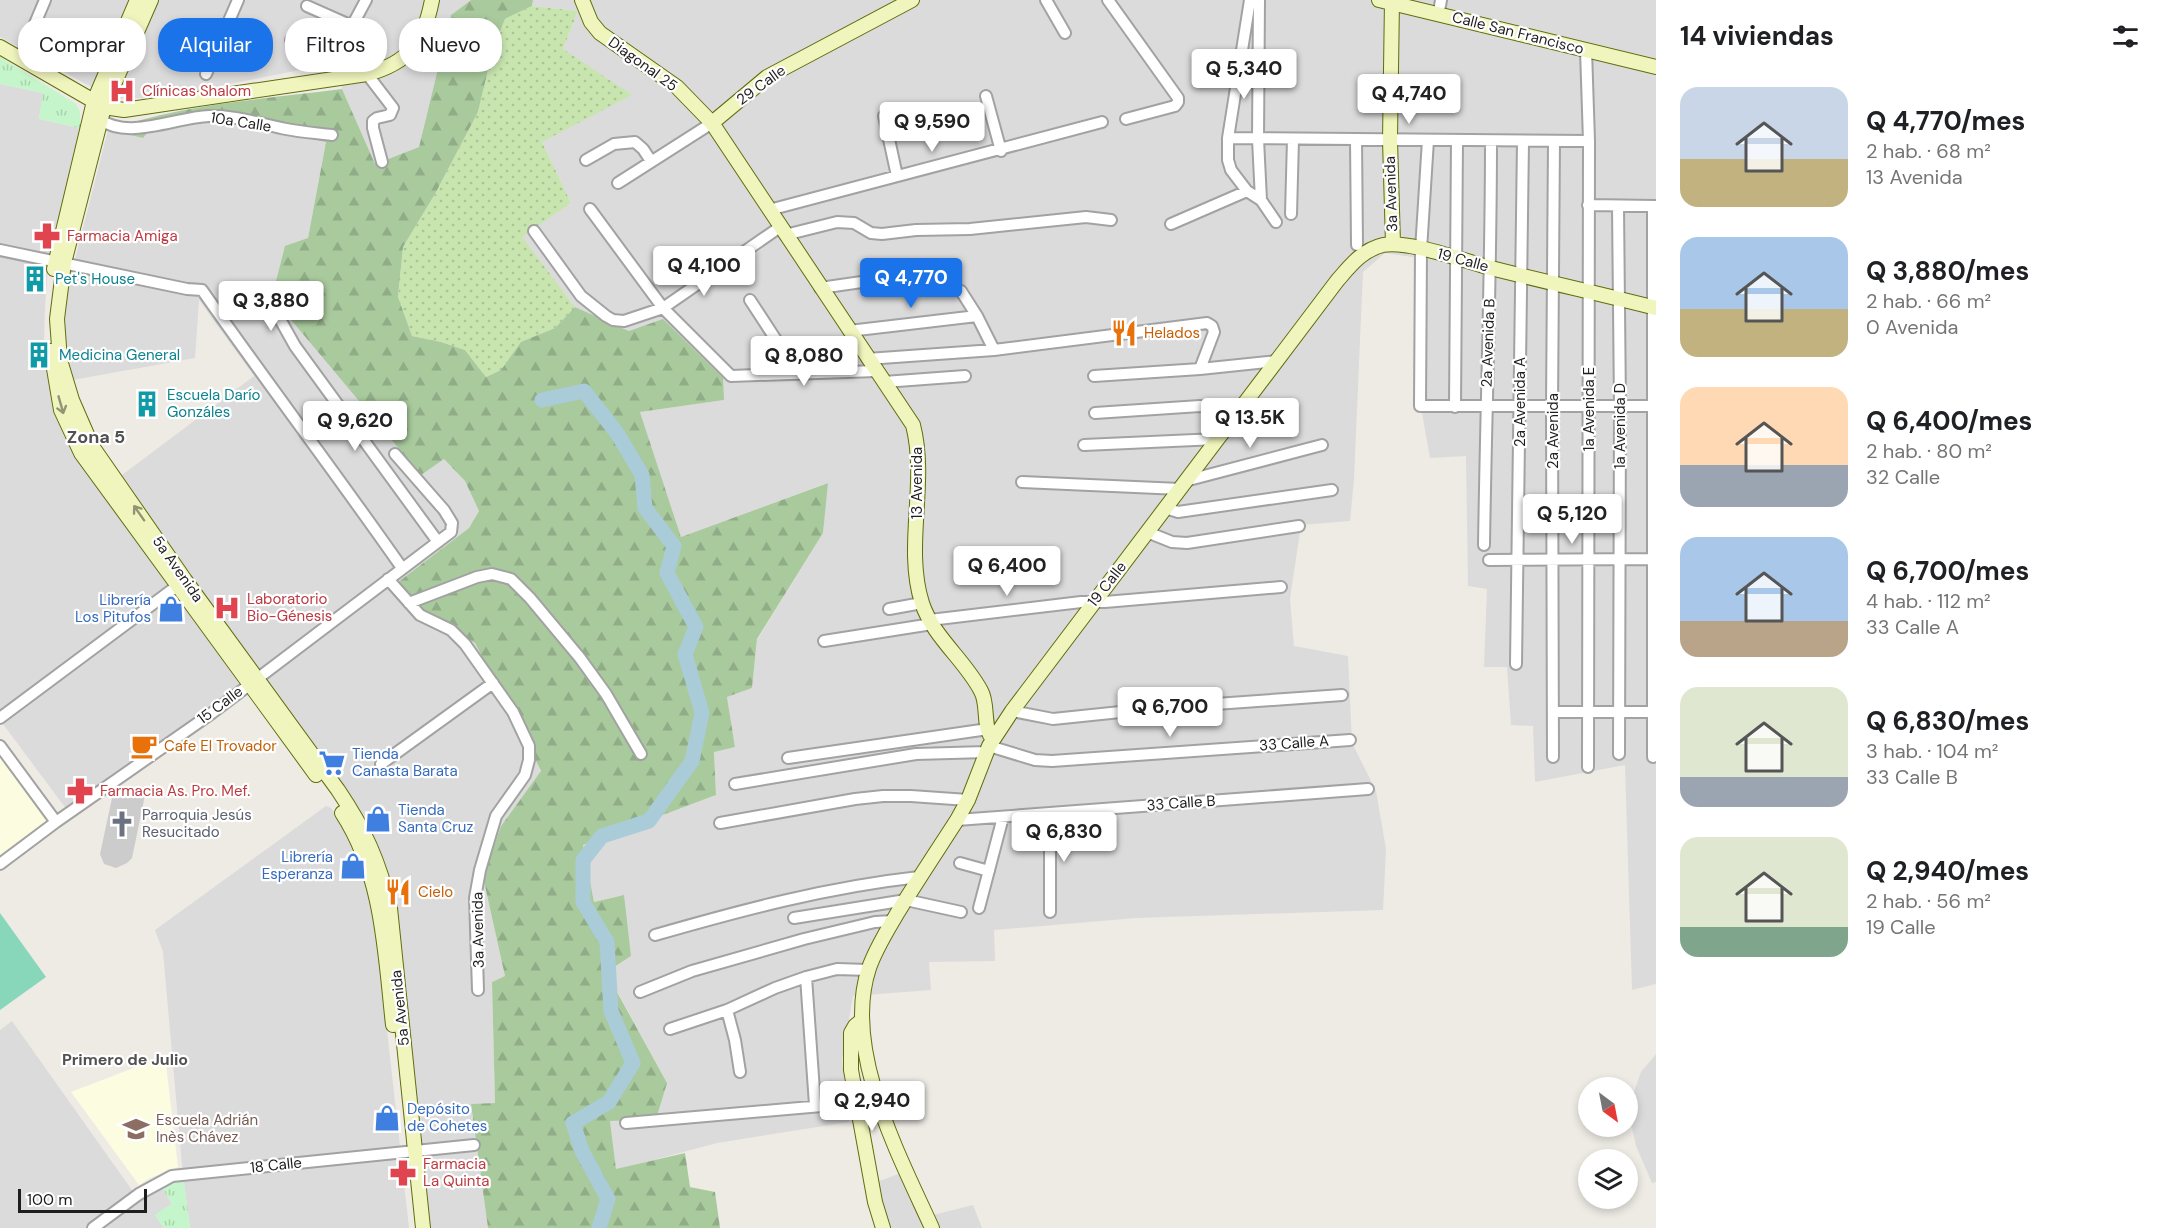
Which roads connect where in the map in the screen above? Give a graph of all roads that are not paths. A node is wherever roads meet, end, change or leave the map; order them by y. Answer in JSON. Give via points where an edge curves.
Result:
{"nodes":[{"id":1,"x":45,"y":0,"type":"edge"},
{"id":2,"x":238,"y":0,"type":"edge"},
{"id":3,"x":366,"y":0,"type":"edge"},
{"id":4,"x":432,"y":0,"type":"edge"},
{"id":5,"x":582,"y":0,"type":"edge"},
{"id":6,"x":912,"y":0,"type":"edge"},
{"id":7,"x":1046,"y":0,"type":"edge"},
{"id":8,"x":1108,"y":0,"type":"edge"},
{"id":9,"x":1250,"y":0,"type":"edge"},
{"id":10,"x":1259,"y":0,"type":"edge"},
{"id":11,"x":1416,"y":0,"type":"edge"},
{"id":12,"x":1388,"y":1,"type":"edge"},
{"id":13,"x":143,"y":2,"type":"edge"},
{"id":14,"x":1441,"y":3,"type":"edge"},
{"id":15,"x":307,"y":6,"type":"dead end"},
{"id":16,"x":37,"y":18,"type":"edge"},
{"id":17,"x":334,"y":18,"type":"edge"},
{"id":18,"x":356,"y":18,"type":"edge"},
{"id":19,"x":1065,"y":33,"type":"dead end"},
{"id":20,"x":0,"y":47,"type":"edge"},
{"id":21,"x":1586,"y":50,"type":"junction"},
{"id":22,"x":18,"y":58,"type":"edge"},
{"id":23,"x":1656,"y":59,"type":"edge"},
{"id":24,"x":1656,"y":67,"type":"edge"},
{"id":25,"x":41,"y":72,"type":"edge"},
{"id":26,"x":206,"y":74,"type":"dead end"},
{"id":27,"x":367,"y":74,"type":"junction"},
{"id":28,"x":986,"y":96,"type":"dead end"},
{"id":29,"x":100,"y":109,"type":"junction"},
{"id":30,"x":884,"y":116,"type":"dead end"},
{"id":31,"x":1126,"y":119,"type":"dead end"},
{"id":32,"x":1102,"y":122,"type":"dead end"},
{"id":33,"x":712,"y":123,"type":"junction"},
{"id":34,"x":332,"y":135,"type":"dead end"},
{"id":35,"x":1228,"y":138,"type":"junction"},
{"id":36,"x":1258,"y":139,"type":"junction"},
{"id":37,"x":1293,"y":139,"type":"junction"},
{"id":38,"x":1356,"y":139,"type":"junction"},
{"id":39,"x":1390,"y":140,"type":"junction"},
{"id":40,"x":1428,"y":140,"type":"junction"},
{"id":41,"x":1457,"y":140,"type":"junction"},
{"id":42,"x":1491,"y":141,"type":"junction"},
{"id":43,"x":1523,"y":141,"type":"junction"},
{"id":44,"x":1554,"y":141,"type":"junction"},
{"id":45,"x":1589,"y":141,"type":"junction"},
{"id":46,"x":1001,"y":151,"type":"junction"},
{"id":47,"x":586,"y":160,"type":"dead end"},
{"id":48,"x":651,"y":161,"type":"junction"},
{"id":49,"x":382,"y":162,"type":"dead end"},
{"id":50,"x":897,"y":176,"type":"junction"},
{"id":51,"x":618,"y":183,"type":"dead end"},
{"id":52,"x":1247,"y":191,"type":"junction"},
{"id":53,"x":1261,"y":200,"type":"junction"},
{"id":54,"x":1588,"y":205,"type":"junction"},
{"id":55,"x":1618,"y":206,"type":"junction"},
{"id":56,"x":1654,"y":206,"type":"edge"},
{"id":57,"x":590,"y":209,"type":"dead end"},
{"id":58,"x":769,"y":210,"type":"junction"},
{"id":59,"x":1291,"y":214,"type":"dead end"},
{"id":60,"x":1111,"y":220,"type":"dead end"},
{"id":61,"x":1276,"y":222,"type":"dead end"},
{"id":62,"x":1171,"y":224,"type":"dead end"},
{"id":63,"x":534,"y":231,"type":"dead end"},
{"id":64,"x":782,"y":231,"type":"junction"},
{"id":65,"x":1393,"y":244,"type":"junction"},
{"id":66,"x":1357,"y":245,"type":"dead end"},
{"id":67,"x":0,"y":250,"type":"edge"},
{"id":68,"x":1421,"y":250,"type":"junction"},
{"id":69,"x":1456,"y":257,"type":"junction"},
{"id":70,"x":59,"y":262,"type":"junction"},
{"id":71,"x":1491,"y":268,"type":"junction"},
{"id":72,"x":917,"y":274,"type":"dead end"},
{"id":73,"x":1521,"y":274,"type":"junction"},
{"id":74,"x":1554,"y":283,"type":"junction"},
{"id":75,"x":820,"y":288,"type":"junction"},
{"id":76,"x":961,"y":291,"type":"dead end"},
{"id":77,"x":1588,"y":292,"type":"junction"},
{"id":78,"x":750,"y":300,"type":"dead end"},
{"id":79,"x":1619,"y":300,"type":"junction"},
{"id":80,"x":272,"y":305,"type":"dead end"},
{"id":81,"x":663,"y":308,"type":"junction"},
{"id":82,"x":1654,"y":308,"type":"edge"},
{"id":83,"x":977,"y":316,"type":"junction"},
{"id":84,"x":849,"y":330,"type":"junction"},
{"id":85,"x":994,"y":350,"type":"junction"},
{"id":86,"x":867,"y":358,"type":"junction"},
{"id":87,"x":1276,"y":361,"type":"junction"},
{"id":88,"x":1200,"y":369,"type":"junction"},
{"id":89,"x":797,"y":372,"type":"junction"},
{"id":90,"x":965,"y":376,"type":"dead end"},
{"id":91,"x":1094,"y":376,"type":"dead end"},
{"id":92,"x":880,"y":377,"type":"junction"},
{"id":93,"x":1654,"y":406,"type":"edge"},
{"id":94,"x":1455,"y":407,"type":"junction"},
{"id":95,"x":1486,"y":407,"type":"junction"},
{"id":96,"x":1520,"y":407,"type":"junction"},
{"id":97,"x":1552,"y":407,"type":"junction"},
{"id":98,"x":1589,"y":407,"type":"junction"},
{"id":99,"x":1620,"y":407,"type":"junction"},
{"id":100,"x":1237,"y":411,"type":"junction"},
{"id":101,"x":1095,"y":413,"type":"dead end"},
{"id":102,"x":1217,"y":439,"type":"junction"},
{"id":103,"x":1084,"y":445,"type":"dead end"},
{"id":104,"x":1322,"y":445,"type":"dead end"},
{"id":105,"x":395,"y":454,"type":"dead end"},
{"id":106,"x":1022,"y":482,"type":"dead end"},
{"id":107,"x":1183,"y":485,"type":"junction"},
{"id":108,"x":1332,"y":490,"type":"dead end"},
{"id":109,"x":1165,"y":508,"type":"junction"},
{"id":110,"x":1299,"y":526,"type":"dead end"},
{"id":111,"x":1147,"y":532,"type":"junction"},
{"id":112,"x":438,"y":542,"type":"junction"},
{"id":113,"x":1484,"y":545,"type":"dead end"},
{"id":114,"x":1588,"y":559,"type":"junction"},
{"id":115,"x":1619,"y":559,"type":"junction"},
{"id":116,"x":1655,"y":559,"type":"edge"},
{"id":117,"x":1489,"y":560,"type":"dead end"},
{"id":118,"x":1519,"y":560,"type":"junction"},
{"id":119,"x":1554,"y":560,"type":"junction"},
{"id":120,"x":402,"y":568,"type":"junction"},
{"id":121,"x":388,"y":579,"type":"junction"},
{"id":122,"x":177,"y":586,"type":"junction"},
{"id":123,"x":1281,"y":587,"type":"dead end"},
{"id":124,"x":409,"y":603,"type":"junction"},
{"id":125,"x":922,"y":603,"type":"junction"},
{"id":126,"x":1092,"y":603,"type":"junction"},
{"id":127,"x":889,"y":609,"type":"dead end"},
{"id":128,"x":931,"y":622,"type":"junction"},
{"id":129,"x":825,"y":641,"type":"dead end"},
{"id":130,"x":1516,"y":664,"type":"dead end"},
{"id":131,"x":253,"y":681,"type":"junction"},
{"id":132,"x":493,"y":682,"type":"junction"},
{"id":133,"x":1342,"y":695,"type":"dead end"},
{"id":134,"x":1011,"y":711,"type":"junction"},
{"id":135,"x":1554,"y":712,"type":"junction"},
{"id":136,"x":1588,"y":712,"type":"junction"},
{"id":137,"x":1619,"y":712,"type":"junction"},
{"id":138,"x":1655,"y":712,"type":"edge"},
{"id":139,"x":0,"y":718,"type":"edge"},
{"id":140,"x":1350,"y":740,"type":"dead end"},
{"id":141,"x":989,"y":742,"type":"junction"},
{"id":142,"x":0,"y":746,"type":"edge"},
{"id":143,"x":641,"y":754,"type":"dead end"},
{"id":144,"x":1618,"y":754,"type":"dead end"},
{"id":145,"x":1553,"y":757,"type":"dead end"},
{"id":146,"x":1653,"y":757,"type":"dead end"},
{"id":147,"x":788,"y":758,"type":"dead end"},
{"id":148,"x":381,"y":764,"type":"dead end"},
{"id":149,"x":1588,"y":767,"type":"dead end"},
{"id":150,"x":735,"y":784,"type":"dead end"},
{"id":151,"x":1368,"y":789,"type":"dead end"},
{"id":152,"x":968,"y":800,"type":"junction"},
{"id":153,"x":1050,"y":813,"type":"junction"},
{"id":154,"x":1003,"y":817,"type":"junction"},
{"id":155,"x":957,"y":820,"type":"junction"},
{"id":156,"x":56,"y":822,"type":"junction"},
{"id":157,"x":720,"y":823,"type":"dead end"},
{"id":158,"x":960,"y":863,"type":"dead end"},
{"id":159,"x":0,"y":864,"type":"edge"},
{"id":160,"x":989,"y":871,"type":"junction"},
{"id":161,"x":919,"y":877,"type":"junction"},
{"id":162,"x":906,"y":900,"type":"junction"},
{"id":163,"x":979,"y":908,"type":"dead end"},
{"id":164,"x":961,"y":912,"type":"dead end"},
{"id":165,"x":1050,"y":912,"type":"dead end"},
{"id":166,"x":794,"y":918,"type":"dead end"},
{"id":167,"x":893,"y":921,"type":"junction"},
{"id":168,"x":655,"y":936,"type":"dead end"},
{"id":169,"x":868,"y":970,"type":"junction"},
{"id":170,"x":806,"y":978,"type":"junction"},
{"id":171,"x":478,"y":990,"type":"dead end"},
{"id":172,"x":640,"y":992,"type":"dead end"},
{"id":173,"x":727,"y":1010,"type":"junction"},
{"id":174,"x":861,"y":1021,"type":"junction"},
{"id":175,"x":670,"y":1029,"type":"dead end"},
{"id":176,"x":740,"y":1072,"type":"dead end"},
{"id":177,"x":856,"y":1102,"type":"junction"},
{"id":178,"x":815,"y":1105,"type":"junction"},
{"id":179,"x":626,"y":1123,"type":"dead end"},
{"id":180,"x":474,"y":1145,"type":"dead end"},
{"id":181,"x":411,"y":1151,"type":"junction"},
{"id":182,"x":93,"y":1228,"type":"edge"},
{"id":183,"x":415,"y":1228,"type":"edge"},
{"id":184,"x":423,"y":1228,"type":"edge"},
{"id":185,"x":883,"y":1228,"type":"edge"},
{"id":186,"x":932,"y":1228,"type":"edge"}],
"edges":[{"from":1,"to":16,"type":"street"},
{"from":2,"to":26,"type":"street"},
{"from":3,"to":18,"type":"street"},
{"from":4,"to":27,"type":"street","via":[[422,37],[413,48],[401,61]]},
{"from":5,"to":33,"type":"street","name":"Diagonal 25","via":[[600,33],[677,87]]},
{"from":6,"to":33,"type":"street","name":"29 Calle","via":[[767,77]]},
{"from":7,"to":19,"type":"street"},
{"from":8,"to":31,"type":"street","via":[[1178,98],[1174,106]]},
{"from":9,"to":35,"type":"street"},
{"from":10,"to":36,"type":"street"},
{"from":11,"to":14,"type":"street","name":"Calle San Francisco"},
{"from":12,"to":21,"type":"street","name":"Calle San Francisco"},
{"from":12,"to":39,"type":"street","name":"3a Avenida"},
{"from":13,"to":29,"type":"street","name":"5a Avenida"},
{"from":14,"to":23,"type":"street","name":"Calle San Francisco"},
{"from":15,"to":17,"type":"street"},
{"from":20,"to":22,"type":"street","name":"10a Calle"},
{"from":21,"to":24,"type":"street","name":"Calle San Francisco"},
{"from":21,"to":45,"type":"street","name":"1a Avenida E"},
{"from":25,"to":29,"type":"street","name":"10a Calle"},
{"from":27,"to":29,"type":"street","via":[[124,110]]},
{"from":27,"to":49,"type":"street","via":[[393,108],[390,115],[373,121]]},
{"from":28,"to":46,"type":"street"},
{"from":29,"to":34,"type":"street","name":"10a Calle","via":[[116,126],[141,127],[224,116]]},
{"from":29,"to":70,"type":"street","name":"5a Avenida"},
{"from":29,"to":70,"type":"street","name":"5a Avenida"},
{"from":30,"to":50,"type":"street"},
{"from":32,"to":46,"type":"street"},
{"from":33,"to":48,"type":"street","name":"29 Calle"},
{"from":33,"to":58,"type":"street","name":"13 Avenida"},
{"from":35,"to":36,"type":"street"},
{"from":35,"to":52,"type":"street","via":[[1231,170]]},
{"from":36,"to":37,"type":"street"},
{"from":36,"to":53,"type":"street"},
{"from":37,"to":38,"type":"street"},
{"from":37,"to":59,"type":"street"},
{"from":38,"to":39,"type":"street"},
{"from":38,"to":66,"type":"street"},
{"from":39,"to":40,"type":"street"},
{"from":39,"to":65,"type":"street","name":"3a Avenida"},
{"from":40,"to":41,"type":"street"},
{"from":40,"to":68,"type":"street"},
{"from":41,"to":42,"type":"street"},
{"from":41,"to":69,"type":"street"},
{"from":42,"to":43,"type":"street"},
{"from":42,"to":71,"type":"street","name":"2a Avenida B"},
{"from":43,"to":44,"type":"street"},
{"from":43,"to":73,"type":"street","name":"2a Avenida A"},
{"from":44,"to":45,"type":"street"},
{"from":44,"to":74,"type":"street","name":"2a Avenida"},
{"from":45,"to":54,"type":"street","name":"1a Avenida E"},
{"from":46,"to":50,"type":"street"},
{"from":47,"to":48,"type":"street","via":[[614,144],[635,142]]},
{"from":48,"to":51,"type":"street","name":"29 Calle"},
{"from":50,"to":58,"type":"street"},
{"from":52,"to":53,"type":"street"},
{"from":52,"to":62,"type":"street"},
{"from":53,"to":61,"type":"street"},
{"from":54,"to":55,"type":"street"},
{"from":54,"to":77,"type":"street","name":"1a Avenida E"},
{"from":55,"to":56,"type":"street"},
{"from":55,"to":79,"type":"street","name":"1a Avenida D"},
{"from":56,"to":82,"type":"street"},
{"from":57,"to":81,"type":"street"},
{"from":58,"to":64,"type":"street","name":"13 Avenida"},
{"from":60,"to":64,"type":"street","via":[[1086,217],[882,234],[871,233],[854,223],[837,222]]},
{"from":63,"to":81,"type":"street","via":[[581,296],[606,316],[624,321]]},
{"from":64,"to":75,"type":"street","name":"13 Avenida"},
{"from":64,"to":81,"type":"street"},
{"from":65,"to":68,"type":"street","name":"19 Calle"},
{"from":65,"to":87,"type":"street","name":"19 Calle","via":[[1357,258]]},
{"from":67,"to":70,"type":"street"},
{"from":68,"to":69,"type":"street","name":"19 Calle"},
{"from":68,"to":94,"type":"street","via":[[1420,406]]},
{"from":69,"to":71,"type":"street","name":"19 Calle"},
{"from":69,"to":94,"type":"street"},
{"from":70,"to":120,"type":"street","via":[[202,290]]},
{"from":70,"to":122,"type":"street","name":"5a Avenida","one_way":true,"via":[[49,317],[61,410],[81,453]]},
{"from":131,"to":70,"type":"street","name":"5a Avenida","one_way":true,"via":[[92,446],[60,360]]},
{"from":71,"to":73,"type":"street","name":"19 Calle"},
{"from":71,"to":95,"type":"street","name":"2a Avenida B"},
{"from":72,"to":75,"type":"street"},
{"from":73,"to":74,"type":"street","name":"19 Calle"},
{"from":73,"to":96,"type":"street","name":"2a Avenida A"},
{"from":74,"to":77,"type":"street","name":"19 Calle"},
{"from":74,"to":97,"type":"street","name":"2a Avenida"},
{"from":75,"to":84,"type":"street","name":"13 Avenida"},
{"from":76,"to":83,"type":"street"},
{"from":77,"to":79,"type":"street","name":"19 Calle"},
{"from":77,"to":98,"type":"street","name":"1a Avenida E"},
{"from":78,"to":89,"type":"street"},
{"from":79,"to":82,"type":"street","name":"19 Calle"},
{"from":79,"to":99,"type":"street","name":"1a Avenida D"},
{"from":80,"to":112,"type":"street","via":[[294,346]]},
{"from":81,"to":89,"type":"street","via":[[731,376]]},
{"from":82,"to":93,"type":"street"},
{"from":83,"to":84,"type":"street"},
{"from":83,"to":85,"type":"street"},
{"from":84,"to":86,"type":"street","name":"13 Avenida"},
{"from":85,"to":86,"type":"street"},
{"from":85,"to":88,"type":"street","via":[[1207,323],[1214,332]]},
{"from":86,"to":92,"type":"street","name":"13 Avenida"},
{"from":87,"to":88,"type":"street"},
{"from":87,"to":100,"type":"street","name":"19 Calle"},
{"from":88,"to":91,"type":"street"},
{"from":89,"to":92,"type":"street"},
{"from":90,"to":92,"type":"street"},
{"from":92,"to":125,"type":"street","name":"13 Avenida","via":[[913,425],[918,442],[916,547]]},
{"from":93,"to":99,"type":"street"},
{"from":93,"to":116,"type":"street"},
{"from":94,"to":95,"type":"street"},
{"from":95,"to":96,"type":"street"},
{"from":95,"to":113,"type":"street","name":"2a Avenida B"},
{"from":96,"to":97,"type":"street"},
{"from":96,"to":118,"type":"street","name":"2a Avenida A"},
{"from":97,"to":98,"type":"street"},
{"from":97,"to":119,"type":"street","name":"2a Avenida"},
{"from":98,"to":99,"type":"street"},
{"from":98,"to":114,"type":"street","name":"1a Avenida E"},
{"from":99,"to":115,"type":"street","name":"1a Avenida D"},
{"from":100,"to":101,"type":"street","via":[[1200,406]]},
{"from":100,"to":102,"type":"street","name":"19 Calle"},
{"from":102,"to":103,"type":"street"},
{"from":102,"to":107,"type":"street","name":"19 Calle"},
{"from":104,"to":107,"type":"street"},
{"from":105,"to":112,"type":"street","via":[[452,523],[450,532]]},
{"from":106,"to":107,"type":"street"},
{"from":107,"to":109,"type":"street","name":"19 Calle"},
{"from":108,"to":109,"type":"street","via":[[1178,512]]},
{"from":109,"to":111,"type":"street","name":"19 Calle"},
{"from":110,"to":111,"type":"street","via":[[1187,543]]},
{"from":111,"to":126,"type":"street","name":"19 Calle"},
{"from":112,"to":120,"type":"street","name":"15 Calle"},
{"from":114,"to":115,"type":"street"},
{"from":114,"to":119,"type":"street"},
{"from":114,"to":136,"type":"street","name":"1a Avenida E"},
{"from":115,"to":116,"type":"street"},
{"from":115,"to":137,"type":"street","name":"1a Avenida D"},
{"from":116,"to":138,"type":"street"},
{"from":117,"to":118,"type":"street"},
{"from":118,"to":119,"type":"street"},
{"from":118,"to":130,"type":"street","name":"2a Avenida A"},
{"from":119,"to":135,"type":"street","name":"2a Avenida"},
{"from":120,"to":121,"type":"street","name":"15 Calle"},
{"from":121,"to":124,"type":"street"},
{"from":121,"to":131,"type":"street","name":"15 Calle"},
{"from":122,"to":131,"type":"street","name":"5a Avenida"},
{"from":122,"to":139,"type":"street"},
{"from":123,"to":126,"type":"street"},
{"from":124,"to":132,"type":"street","via":[[420,615],[451,630]]},
{"from":124,"to":143,"type":"street","via":[[477,577],[492,574],[511,579],[587,667]]},
{"from":125,"to":127,"type":"street"},
{"from":125,"to":128,"type":"street","name":"13 Avenida"},
{"from":126,"to":128,"type":"street"},
{"from":126,"to":134,"type":"street","name":"19 Calle"},
{"from":128,"to":129,"type":"street"},
{"from":128,"to":141,"type":"street","name":"13 Avenida","via":[[982,693]]},
{"from":131,"to":156,"type":"street","name":"15 Calle"},
{"from":131,"to":181,"type":"street","name":"5a Avenida","via":[[355,815],[384,880],[390,908]]},
{"from":132,"to":148,"type":"street"},
{"from":132,"to":171,"type":"street","name":"3a Avenida","via":[[529,746],[529,760],[525,775],[496,816],[480,870],[475,898]]},
{"from":133,"to":134,"type":"street","via":[[1053,719]]},
{"from":134,"to":141,"type":"street","name":"19 Calle"},
{"from":135,"to":136,"type":"street"},
{"from":135,"to":145,"type":"street","name":"2a Avenida"},
{"from":136,"to":137,"type":"street"},
{"from":136,"to":149,"type":"street","name":"1a Avenida E"},
{"from":137,"to":138,"type":"street"},
{"from":137,"to":144,"type":"street","name":"1a Avenida D"},
{"from":138,"to":146,"type":"street"},
{"from":140,"to":141,"type":"street","name":"33 Calle A","via":[[1052,761],[1035,760]]},
{"from":141,"to":147,"type":"street"},
{"from":141,"to":150,"type":"street","name":"33 Calle A"},
{"from":141,"to":152,"type":"street","name":"19 Calle"},
{"from":142,"to":156,"type":"street"},
{"from":151,"to":153,"type":"street","name":"33 Calle B"},
{"from":152,"to":155,"type":"street","name":"19 Calle"},
{"from":152,"to":157,"type":"street","via":[[883,796]]},
{"from":153,"to":154,"type":"street","name":"33 Calle B"},
{"from":153,"to":165,"type":"street"},
{"from":154,"to":155,"type":"street","name":"33 Calle B"},
{"from":154,"to":160,"type":"street"},
{"from":155,"to":161,"type":"street","name":"19 Calle"},
{"from":156,"to":159,"type":"street","name":"15 Calle"},
{"from":158,"to":160,"type":"street"},
{"from":160,"to":163,"type":"street"},
{"from":161,"to":162,"type":"street","name":"19 Calle"},
{"from":161,"to":168,"type":"street","via":[[786,899]]},
{"from":162,"to":164,"type":"street"},
{"from":162,"to":166,"type":"street"},
{"from":162,"to":167,"type":"street","name":"19 Calle"},
{"from":167,"to":169,"type":"street","name":"19 Calle"},
{"from":167,"to":172,"type":"street","via":[[804,939],[692,971]]},
{"from":169,"to":170,"type":"street","via":[[837,969]]},
{"from":169,"to":174,"type":"street","name":"19 Calle"},
{"from":170,"to":173,"type":"street"},
{"from":170,"to":178,"type":"street"},
{"from":173,"to":175,"type":"street"},
{"from":173,"to":176,"type":"street"},
{"from":174,"to":177,"type":"street","name":"19 Calle","via":[[851,1034],[850,1049]]},
{"from":174,"to":186,"type":"street","via":[[870,1072],[890,1135]]},
{"from":177,"to":178,"type":"street"},
{"from":177,"to":185,"type":"street","name":"19 Calle"},
{"from":178,"to":179,"type":"street"},
{"from":180,"to":181,"type":"street","name":"18 Calle"},
{"from":181,"to":182,"type":"street","name":"18 Calle","via":[[172,1176],[139,1194]]},
{"from":181,"to":183,"type":"street","name":"5a Avenida"},
{"from":181,"to":184,"type":"street","name":"5a Avenida"}]}
